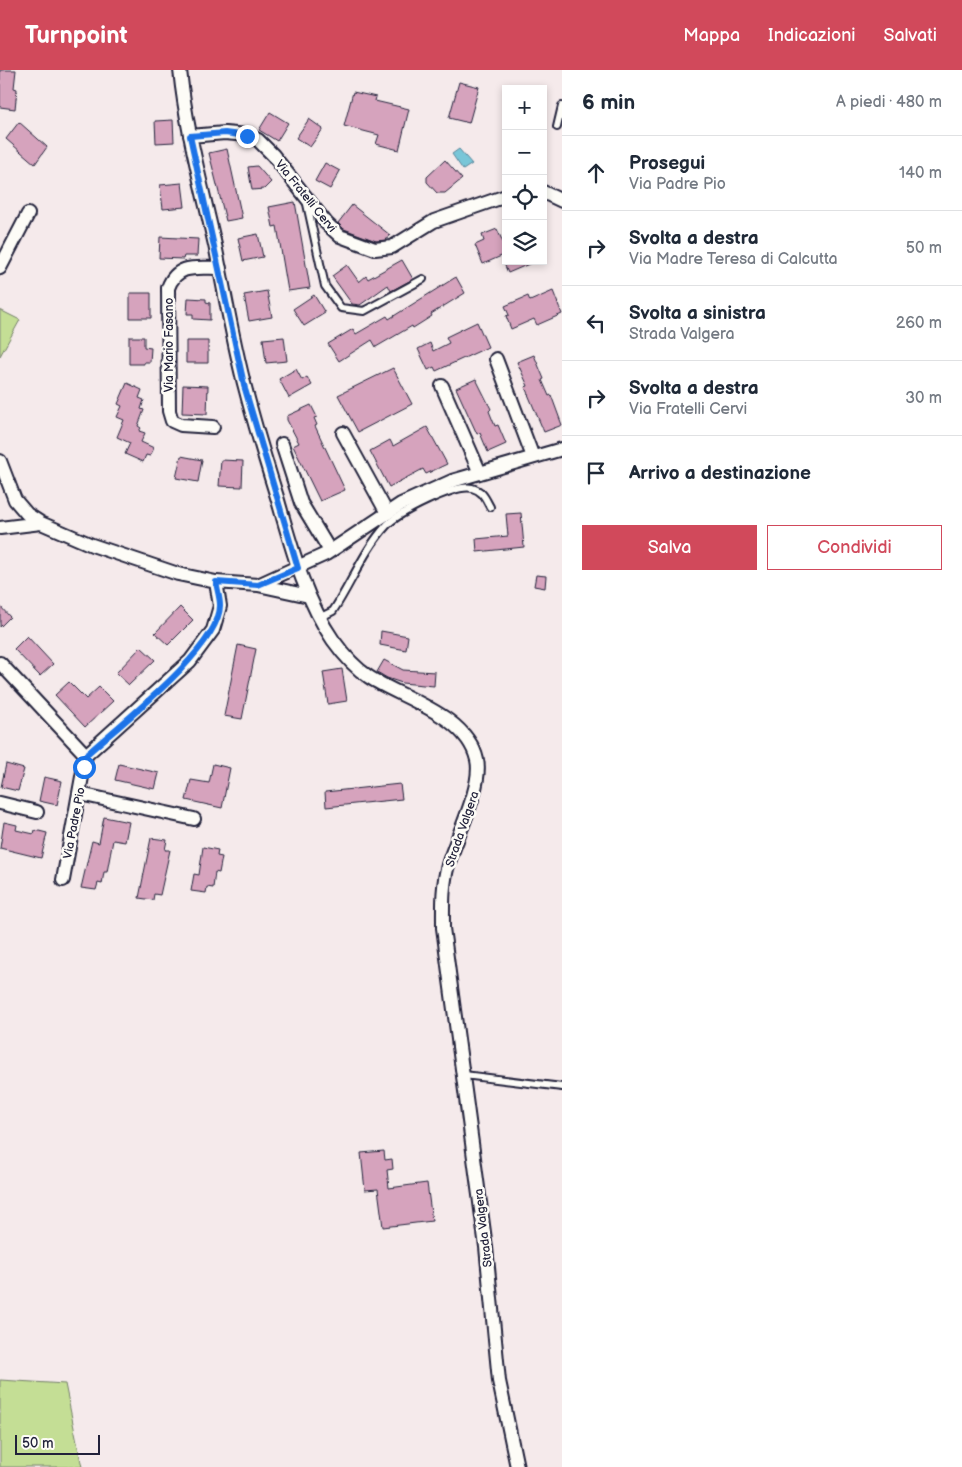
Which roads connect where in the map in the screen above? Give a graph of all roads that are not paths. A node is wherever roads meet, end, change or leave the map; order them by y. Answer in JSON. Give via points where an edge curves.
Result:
{"nodes":[{"id":1,"x":180,"y":70,"type":"edge"},
{"id":2,"x":562,"y":106,"type":"edge"},
{"id":3,"x":556,"y":127,"type":"dead end"},
{"id":4,"x":190,"y":136,"type":"junction"},
{"id":5,"x":305,"y":193,"type":"junction"},
{"id":6,"x":547,"y":194,"type":"edge"},
{"id":7,"x":502,"y":197,"type":"edge"},
{"id":8,"x":562,"y":201,"type":"edge"},
{"id":9,"x":28,"y":214,"type":"dead end"},
{"id":10,"x":0,"y":268,"type":"edge"},
{"id":11,"x":220,"y":268,"type":"junction"},
{"id":12,"x":423,"y":279,"type":"dead end"},
{"id":13,"x":496,"y":359,"type":"dead end"},
{"id":14,"x":442,"y":386,"type":"dead end"},
{"id":15,"x":213,"y":427,"type":"dead end"},
{"id":16,"x":343,"y":433,"type":"dead end"},
{"id":17,"x":282,"y":444,"type":"dead end"},
{"id":18,"x":562,"y":449,"type":"edge"},
{"id":19,"x":533,"y":457,"type":"junction"},
{"id":20,"x":0,"y":461,"type":"edge"},
{"id":21,"x":480,"y":473,"type":"junction"},
{"id":22,"x":4,"y":488,"type":"edge"},
{"id":23,"x":490,"y":507,"type":"dead end"},
{"id":24,"x":386,"y":513,"type":"junction"},
{"id":25,"x":41,"y":523,"type":"junction"},
{"id":26,"x":0,"y":528,"type":"edge"},
{"id":27,"x":330,"y":551,"type":"junction"},
{"id":28,"x":298,"y":568,"type":"junction"},
{"id":29,"x":216,"y":582,"type":"junction"},
{"id":30,"x":258,"y":585,"type":"junction"},
{"id":31,"x":309,"y":596,"type":"junction"},
{"id":32,"x":321,"y":617,"type":"junction"},
{"id":33,"x":0,"y":663,"type":"edge"},
{"id":34,"x":86,"y":755,"type":"junction"},
{"id":35,"x":80,"y":794,"type":"junction"},
{"id":36,"x":0,"y":803,"type":"edge"},
{"id":37,"x":37,"y":812,"type":"dead end"},
{"id":38,"x":194,"y":819,"type":"dead end"},
{"id":39,"x":63,"y":880,"type":"dead end"},
{"id":40,"x":464,"y":1075,"type":"junction"},
{"id":41,"x":562,"y":1087,"type":"edge"},
{"id":42,"x":517,"y":1467,"type":"edge"}],
"edges":[{"from":1,"to":4,"type":"street","name":"Strada Valgera"},
{"from":2,"to":3,"type":"lane"},
{"from":4,"to":5,"type":"street","name":"Via Fratelli Cervi","via":[[225,133],[258,140]]},
{"from":4,"to":11,"type":"street","name":"Strada Valgera"},
{"from":5,"to":7,"type":"street","name":"Via Fratelli Cervi","via":[[327,224],[340,236],[375,249],[392,247],[434,221]]},
{"from":5,"to":12,"type":"lane","via":[[325,286],[341,308],[364,311]]},
{"from":6,"to":8,"type":"street"},
{"from":9,"to":10,"type":"street"},
{"from":11,"to":15,"type":"street","name":"Via Mario Fasano","via":[[179,271],[172,277],[168,288],[169,411],[172,421],[181,426]]},
{"from":11,"to":28,"type":"street","name":"Strada Valgera","via":[[245,389]]},
{"from":13,"to":19,"type":"street"},
{"from":14,"to":21,"type":"street"},
{"from":16,"to":24,"type":"street"},
{"from":17,"to":27,"type":"street","via":[[301,503]]},
{"from":18,"to":19,"type":"street"},
{"from":19,"to":21,"type":"street"},
{"from":20,"to":22,"type":"street"},
{"from":21,"to":24,"type":"street","via":[[452,481]]},
{"from":22,"to":25,"type":"street","via":[[27,514]]},
{"from":23,"to":32,"type":"lane","via":[[482,492],[471,488],[455,490],[396,516],[378,536],[333,611]]},
{"from":24,"to":27,"type":"street"},
{"from":25,"to":26,"type":"street"},
{"from":25,"to":29,"type":"street","via":[[100,548],[178,574]]},
{"from":27,"to":28,"type":"street"},
{"from":28,"to":30,"type":"street"},
{"from":28,"to":31,"type":"street","name":"Strada Valgera"},
{"from":29,"to":30,"type":"street"},
{"from":29,"to":34,"type":"street","via":[[220,606],[213,630],[202,646],[190,661]]},
{"from":30,"to":31,"type":"street"},
{"from":31,"to":32,"type":"street","name":"Strada Valgera"},
{"from":32,"to":40,"type":"street","name":"Strada Valgera","via":[[350,661],[367,676],[429,707],[455,726],[470,744],[477,760],[477,786],[447,868],[443,894],[444,928]]},
{"from":33,"to":34,"type":"street"},
{"from":34,"to":35,"type":"street","name":"Via Padre Pio"},
{"from":35,"to":38,"type":"street"},
{"from":35,"to":39,"type":"street","name":"Via Padre Pio"},
{"from":36,"to":37,"type":"street"},
{"from":40,"to":41,"type":"lane"},
{"from":40,"to":42,"type":"street","name":"Strada Valgera","via":[[499,1381]]}]}
